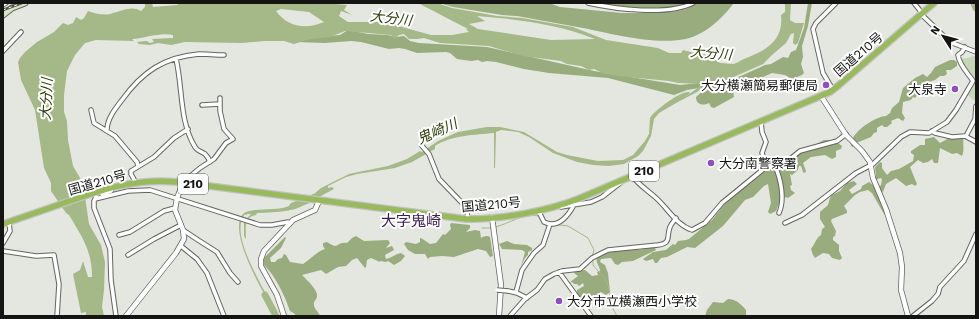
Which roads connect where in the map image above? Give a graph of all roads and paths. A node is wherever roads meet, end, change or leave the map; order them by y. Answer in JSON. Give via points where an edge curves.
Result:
{"nodes":[{"id":1,"x":6,"y":3,"type":"edge"},
{"id":2,"x":25,"y":3,"type":"edge"},
{"id":3,"x":588,"y":3,"type":"edge"},
{"id":4,"x":693,"y":3,"type":"edge"},
{"id":5,"x":836,"y":3,"type":"edge"},
{"id":6,"x":914,"y":3,"type":"edge"},
{"id":7,"x":934,"y":3,"type":"edge"},
{"id":8,"x":3,"y":5,"type":"edge"},
{"id":9,"x":921,"y":14,"type":"junction"},
{"id":10,"x":3,"y":15,"type":"edge"},
{"id":11,"x":21,"y":32,"type":"dead end"},
{"id":12,"x":965,"y":47,"type":"junction"},
{"id":13,"x":3,"y":51,"type":"edge"},
{"id":14,"x":976,"y":52,"type":"edge"},
{"id":15,"x":224,"y":55,"type":"dead end"},
{"id":16,"x":176,"y":59,"type":"junction"},
{"id":17,"x":833,"y":90,"type":"junction"},
{"id":18,"x":821,"y":96,"type":"junction"},
{"id":19,"x":220,"y":98,"type":"dead end"},
{"id":20,"x":220,"y":104,"type":"junction"},
{"id":21,"x":202,"y":105,"type":"dead end"},
{"id":22,"x":976,"y":106,"type":"edge"},
{"id":23,"x":91,"y":110,"type":"dead end"},
{"id":24,"x":761,"y":122,"type":"junction"},
{"id":25,"x":188,"y":129,"type":"junction"},
{"id":26,"x":107,"y":130,"type":"junction"},
{"id":27,"x":932,"y":131,"type":"junction"},
{"id":28,"x":846,"y":134,"type":"junction"},
{"id":29,"x":966,"y":136,"type":"junction"},
{"id":30,"x":976,"y":142,"type":"edge"},
{"id":31,"x":422,"y":147,"type":"dead end"},
{"id":32,"x":210,"y":162,"type":"junction"},
{"id":33,"x":871,"y":165,"type":"junction"},
{"id":34,"x":138,"y":166,"type":"junction"},
{"id":35,"x":775,"y":166,"type":"junction"},
{"id":36,"x":767,"y":167,"type":"junction"},
{"id":37,"x":629,"y":177,"type":"junction"},
{"id":38,"x":136,"y":183,"type":"junction"},
{"id":39,"x":183,"y":183,"type":"junction"},
{"id":40,"x":93,"y":196,"type":"junction"},
{"id":41,"x":177,"y":198,"type":"junction"},
{"id":42,"x":316,"y":200,"type":"junction"},
{"id":43,"x":574,"y":205,"type":"junction"},
{"id":44,"x":175,"y":208,"type":"junction"},
{"id":45,"x":546,"y":209,"type":"junction"},
{"id":46,"x":538,"y":210,"type":"junction"},
{"id":47,"x":779,"y":213,"type":"dead end"},
{"id":48,"x":492,"y":218,"type":"junction"},
{"id":49,"x":676,"y":218,"type":"junction"},
{"id":50,"x":468,"y":219,"type":"junction"},
{"id":51,"x":6,"y":223,"type":"edge"},
{"id":52,"x":290,"y":223,"type":"junction"},
{"id":53,"x":785,"y":223,"type":"dead end"},
{"id":54,"x":550,"y":224,"type":"junction"},
{"id":55,"x":182,"y":228,"type":"junction"},
{"id":56,"x":976,"y":234,"type":"edge"},
{"id":57,"x":119,"y":235,"type":"dead end"},
{"id":58,"x":3,"y":243,"type":"edge"},
{"id":59,"x":181,"y":246,"type":"junction"},
{"id":60,"x":3,"y":251,"type":"edge"},
{"id":61,"x":128,"y":255,"type":"dead end"},
{"id":62,"x":559,"y":272,"type":"junction"},
{"id":63,"x":238,"y":282,"type":"dead end"},
{"id":64,"x":497,"y":290,"type":"dead end"},
{"id":65,"x":516,"y":292,"type":"junction"},
{"id":66,"x":527,"y":298,"type":"junction"},
{"id":67,"x":58,"y":316,"type":"edge"},
{"id":68,"x":116,"y":316,"type":"edge"},
{"id":69,"x":126,"y":316,"type":"edge"},
{"id":70,"x":224,"y":316,"type":"edge"},
{"id":71,"x":284,"y":316,"type":"edge"},
{"id":72,"x":500,"y":316,"type":"edge"},
{"id":73,"x":510,"y":316,"type":"edge"},
{"id":74,"x":591,"y":316,"type":"edge"},
{"id":75,"x":908,"y":316,"type":"edge"},
{"id":76,"x":913,"y":316,"type":"edge"}],
"edges":[{"from":1,"to":8,"type":"street"},
{"from":2,"to":10,"type":"main road"},
{"from":3,"to":4,"type":"street","via":[[651,11],[675,9]]},
{"from":5,"to":17,"type":"street","via":[[813,29],[823,73]]},
{"from":6,"to":9,"type":"street"},
{"from":7,"to":9,"type":"highway","name":"国道210号","number":"210"},
{"from":9,"to":12,"type":"street","via":[[950,42]]},
{"from":9,"to":17,"type":"highway","name":"国道210号","number":"210"},
{"from":11,"to":13,"type":"street"},
{"from":12,"to":14,"type":"street"},
{"from":12,"to":27,"type":"street","via":[[958,55],[973,82],[948,121]]},
{"from":15,"to":16,"type":"street","via":[[199,54]]},
{"from":16,"to":25,"type":"street"},
{"from":16,"to":26,"type":"street","via":[[153,68],[142,76],[116,108]]},
{"from":17,"to":18,"type":"highway","name":"国道210号","number":"210"},
{"from":18,"to":24,"type":"highway","name":"国道210号","number":"210"},
{"from":18,"to":28,"type":"street"},
{"from":19,"to":20,"type":"street"},
{"from":20,"to":21,"type":"street"},
{"from":20,"to":32,"type":"street","via":[[224,129],[233,139],[226,143],[216,158]]},
{"from":22,"to":29,"type":"street","via":[[974,120]]},
{"from":23,"to":26,"type":"street","via":[[94,123]]},
{"from":24,"to":36,"type":"street","via":[[766,142],[762,153]]},
{"from":24,"to":37,"type":"highway","name":"国道210号","number":"210"},
{"from":25,"to":32,"type":"street","via":[[196,149]]},
{"from":25,"to":34,"type":"street"},
{"from":26,"to":34,"type":"street","via":[[125,147]]},
{"from":27,"to":29,"type":"street","via":[[952,137]]},
{"from":27,"to":33,"type":"street","via":[[905,134]]},
{"from":28,"to":33,"type":"street"},
{"from":28,"to":35,"type":"street","via":[[837,141],[800,151],[786,162]]},
{"from":29,"to":30,"type":"street"},
{"from":31,"to":50,"type":"street","via":[[428,154],[439,179],[465,206]]},
{"from":32,"to":39,"type":"street"},
{"from":33,"to":53,"type":"street","via":[[856,173],[802,215]]},
{"from":33,"to":75,"type":"street","via":[[873,178],[900,253],[901,290]]},
{"from":34,"to":38,"type":"street","via":[[130,172]]},
{"from":35,"to":36,"type":"street"},
{"from":35,"to":47,"type":"street","via":[[779,175],[782,200]]},
{"from":36,"to":49,"type":"street","via":[[722,203],[711,217],[696,229],[690,230]]},
{"from":37,"to":43,"type":"street","via":[[599,199]]},
{"from":37,"to":45,"type":"highway","name":"国道210号","number":"210"},
{"from":37,"to":49,"type":"street","via":[[655,197]]},
{"from":38,"to":39,"type":"highway","name":"国道210号","number":"210"},
{"from":38,"to":40,"type":"highway","name":"国道210号","number":"210","via":[[112,187]]},
{"from":39,"to":41,"type":"street"},
{"from":39,"to":42,"type":"highway","name":"国道210号","number":"210"},
{"from":40,"to":41,"type":"street","via":[[145,190]]},
{"from":40,"to":51,"type":"highway","name":"国道210号","number":"210"},
{"from":40,"to":68,"type":"street","via":[[94,208],[110,249]]},
{"from":41,"to":44,"type":"street"},
{"from":41,"to":52,"type":"street","via":[[260,225]]},
{"from":42,"to":50,"type":"highway","name":"国道210号","number":"210"},
{"from":42,"to":52,"type":"street","via":[[314,210]]},
{"from":43,"to":45,"type":"street"},
{"from":43,"to":54,"type":"street","via":[[563,220]]},
{"from":44,"to":55,"type":"street"},
{"from":44,"to":57,"type":"street","via":[[130,232]]},
{"from":45,"to":46,"type":"highway","name":"国道210号","number":"210"},
{"from":46,"to":48,"type":"highway","name":"国道210号","number":"210"},
{"from":46,"to":54,"type":"street","via":[[544,222]]},
{"from":48,"to":50,"type":"highway","name":"国道210号","number":"210"},
{"from":48,"to":72,"type":"street","via":[[501,285]]},
{"from":49,"to":62,"type":"street","via":[[664,244],[608,250],[592,258],[580,269]]},
{"from":51,"to":58,"type":"street","via":[[10,231]]},
{"from":52,"to":71,"type":"street","via":[[264,251],[261,262]]},
{"from":54,"to":65,"type":"street","via":[[543,245],[522,270]]},
{"from":55,"to":59,"type":"street","via":[[184,239]]},
{"from":55,"to":61,"type":"street","via":[[154,239]]},
{"from":55,"to":63,"type":"street","via":[[217,252]]},
{"from":56,"to":76,"type":"street","via":[[964,261],[940,287],[932,301]]},
{"from":59,"to":69,"type":"street"},
{"from":59,"to":70,"type":"street","via":[[197,259],[207,273]]},
{"from":60,"to":67,"type":"street","via":[[36,256],[54,255],[58,284]]},
{"from":62,"to":66,"type":"street","via":[[548,278]]},
{"from":62,"to":74,"type":"street"},
{"from":64,"to":65,"type":"street","bridge":true},
{"from":65,"to":66,"type":"street"},
{"from":66,"to":73,"type":"street"}]}
